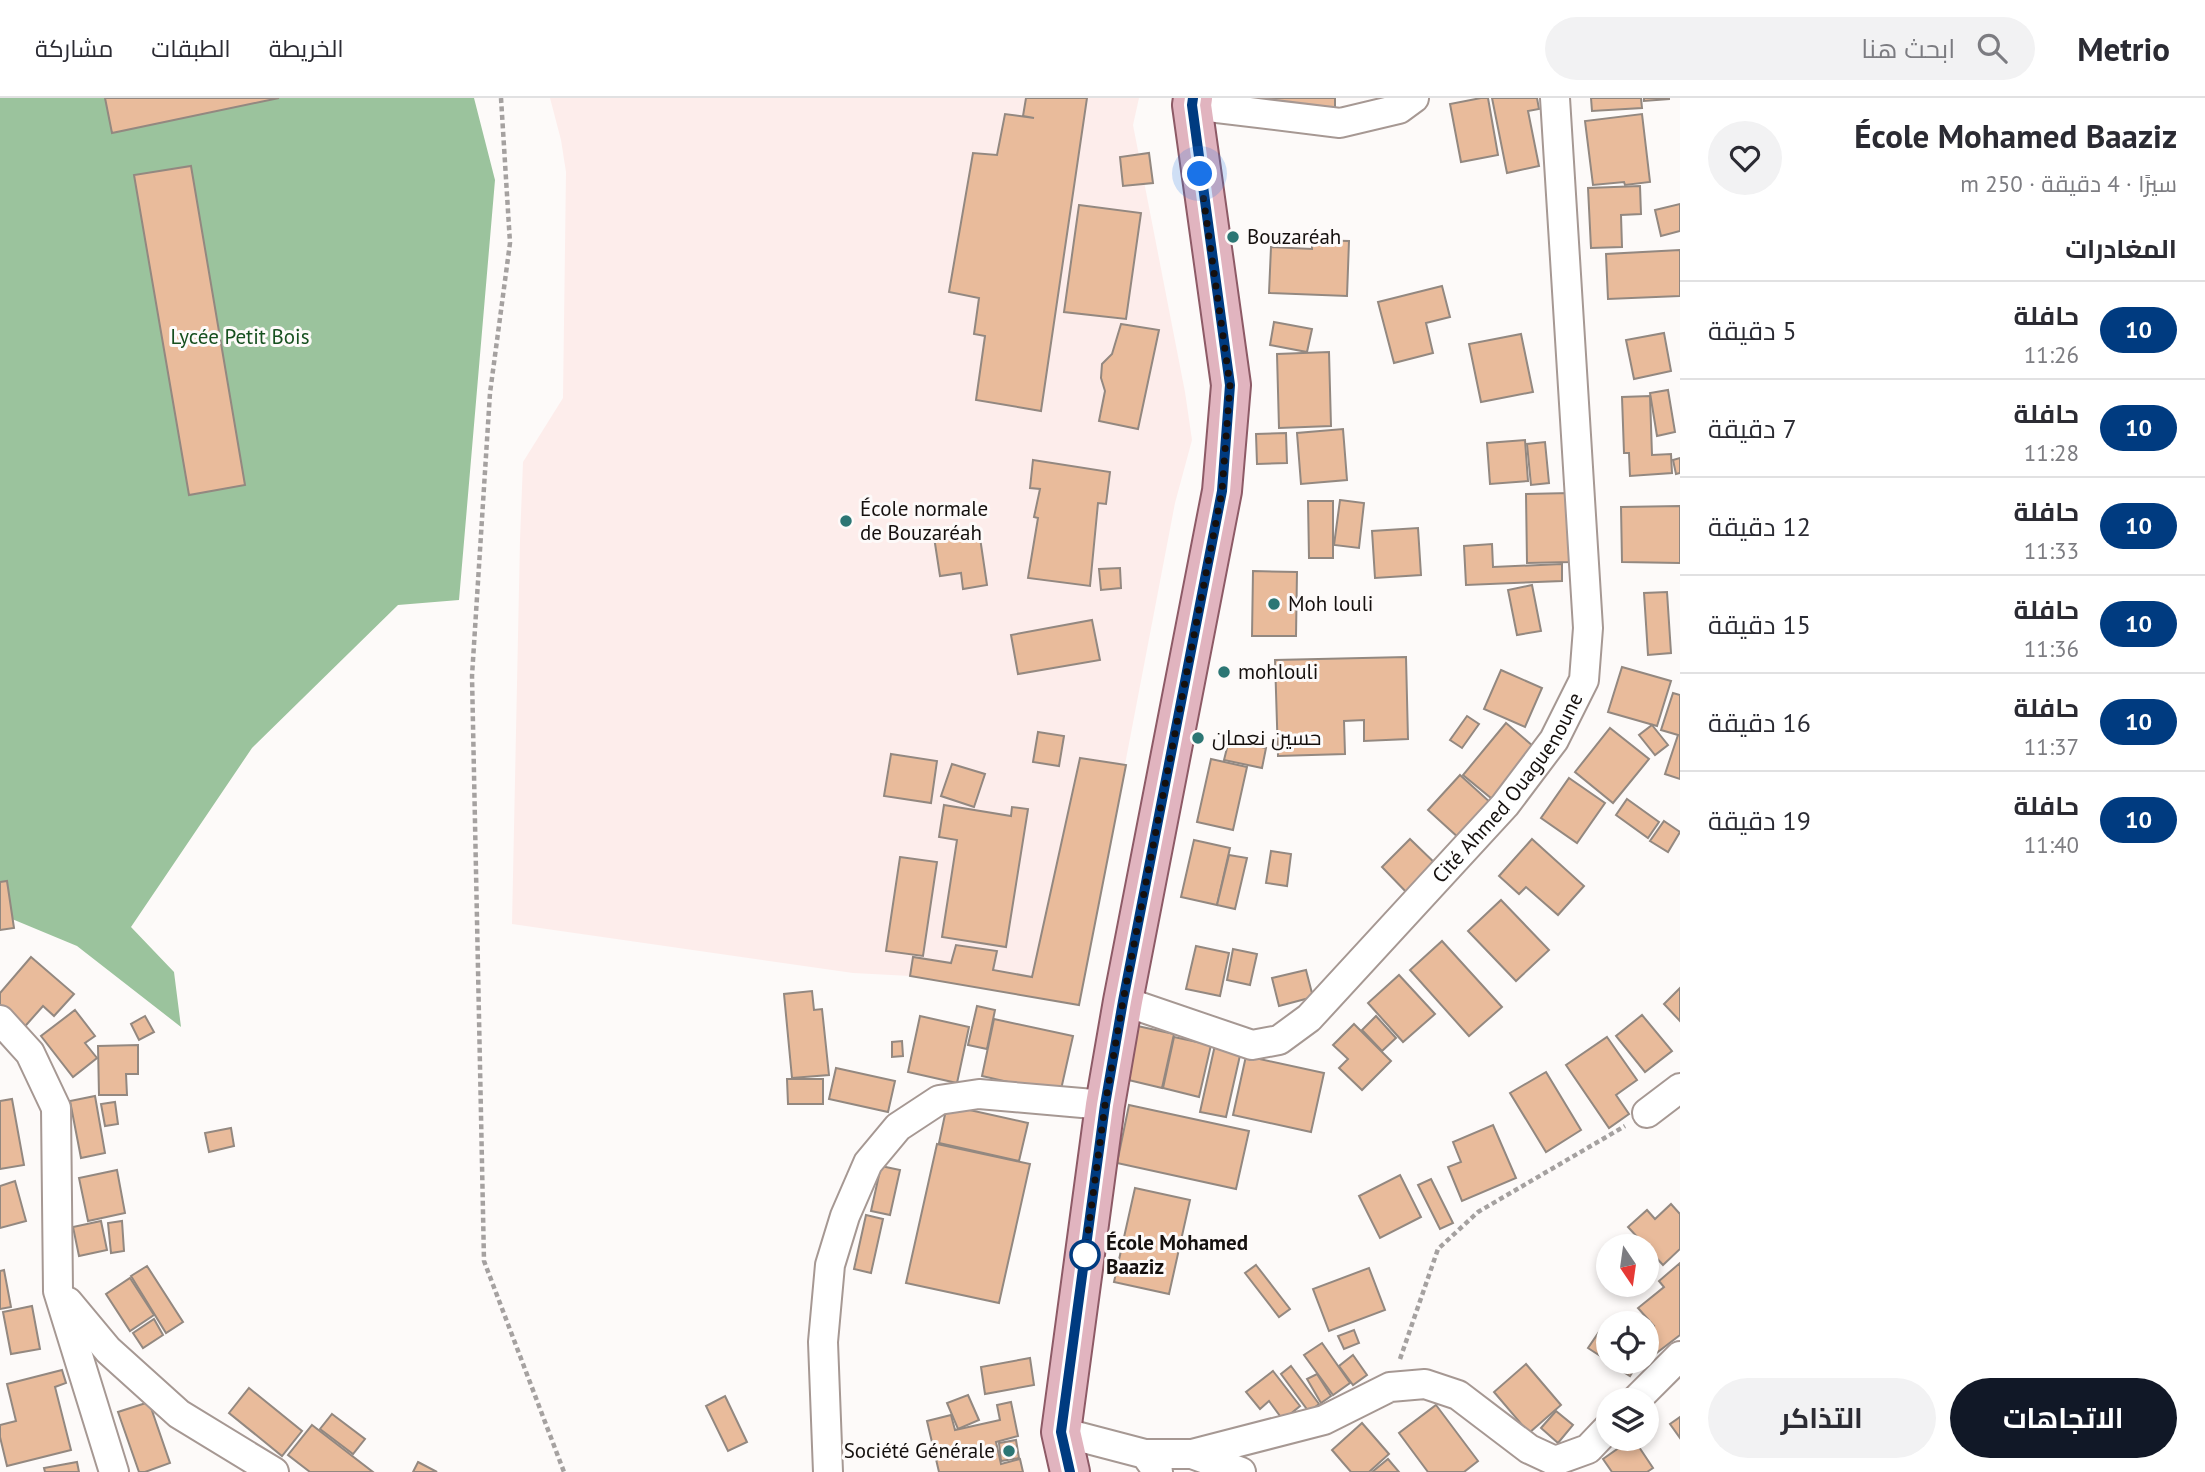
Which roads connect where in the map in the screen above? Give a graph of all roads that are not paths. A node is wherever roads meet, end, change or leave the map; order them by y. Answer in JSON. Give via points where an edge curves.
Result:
{"nodes":[{"id":1,"x":1414,"y":98,"type":"edge"},
{"id":2,"x":1555,"y":98,"type":"edge"},
{"id":3,"x":1193,"y":102,"type":"edge"},
{"id":4,"x":1123,"y":1001,"type":"junction"},
{"id":5,"x":0,"y":1020,"type":"edge"},
{"id":6,"x":1680,"y":1088,"type":"edge"},
{"id":7,"x":1105,"y":1105,"type":"junction"},
{"id":8,"x":1647,"y":1113,"type":"road end"},
{"id":9,"x":58,"y":1291,"type":"junction"},
{"id":10,"x":1680,"y":1356,"type":"edge"},
{"id":11,"x":1648,"y":1388,"type":"edge"},
{"id":12,"x":1061,"y":1432,"type":"junction"},
{"id":13,"x":1596,"y":1441,"type":"edge"},
{"id":14,"x":1192,"y":1454,"type":"junction"},
{"id":15,"x":1152,"y":1463,"type":"edge"},
{"id":16,"x":114,"y":1472,"type":"edge"},
{"id":17,"x":274,"y":1472,"type":"edge"},
{"id":18,"x":828,"y":1472,"type":"edge"},
{"id":19,"x":1070,"y":1472,"type":"edge"},
{"id":20,"x":1241,"y":1472,"type":"edge"}],
"edges":[{"from":1,"to":3,"type":"street","via":[[1399,109],[1340,123]]},
{"from":2,"to":4,"type":"street","name":"Cité Ahmed Ouaguenoune","via":[[1588,628],[1584,680],[1554,740],[1505,804],[1309,1018],[1279,1040],[1252,1045]]},
{"from":3,"to":4,"type":"main road","via":[[1230,398],[1222,491]]},
{"from":4,"to":7,"type":"main road"},
{"from":5,"to":9,"type":"street","via":[[30,1053],[56,1108]]},
{"from":6,"to":8,"type":"street"},
{"from":7,"to":12,"type":"main road"},
{"from":7,"to":18,"type":"street","via":[[979,1094],[939,1100],[898,1127],[868,1163],[830,1265],[823,1342]]},
{"from":9,"to":16,"type":"street"},
{"from":9,"to":17,"type":"street","via":[[108,1350],[179,1414]]},
{"from":10,"to":11,"type":"street"},
{"from":12,"to":15,"type":"street"},
{"from":12,"to":19,"type":"main road"},
{"from":13,"to":14,"type":"street","via":[[1588,1449],[1555,1461],[1529,1449],[1458,1395],[1426,1384],[1390,1387],[1324,1420]]},
{"from":14,"to":15,"type":"street"},
{"from":14,"to":20,"type":"street"}]}
